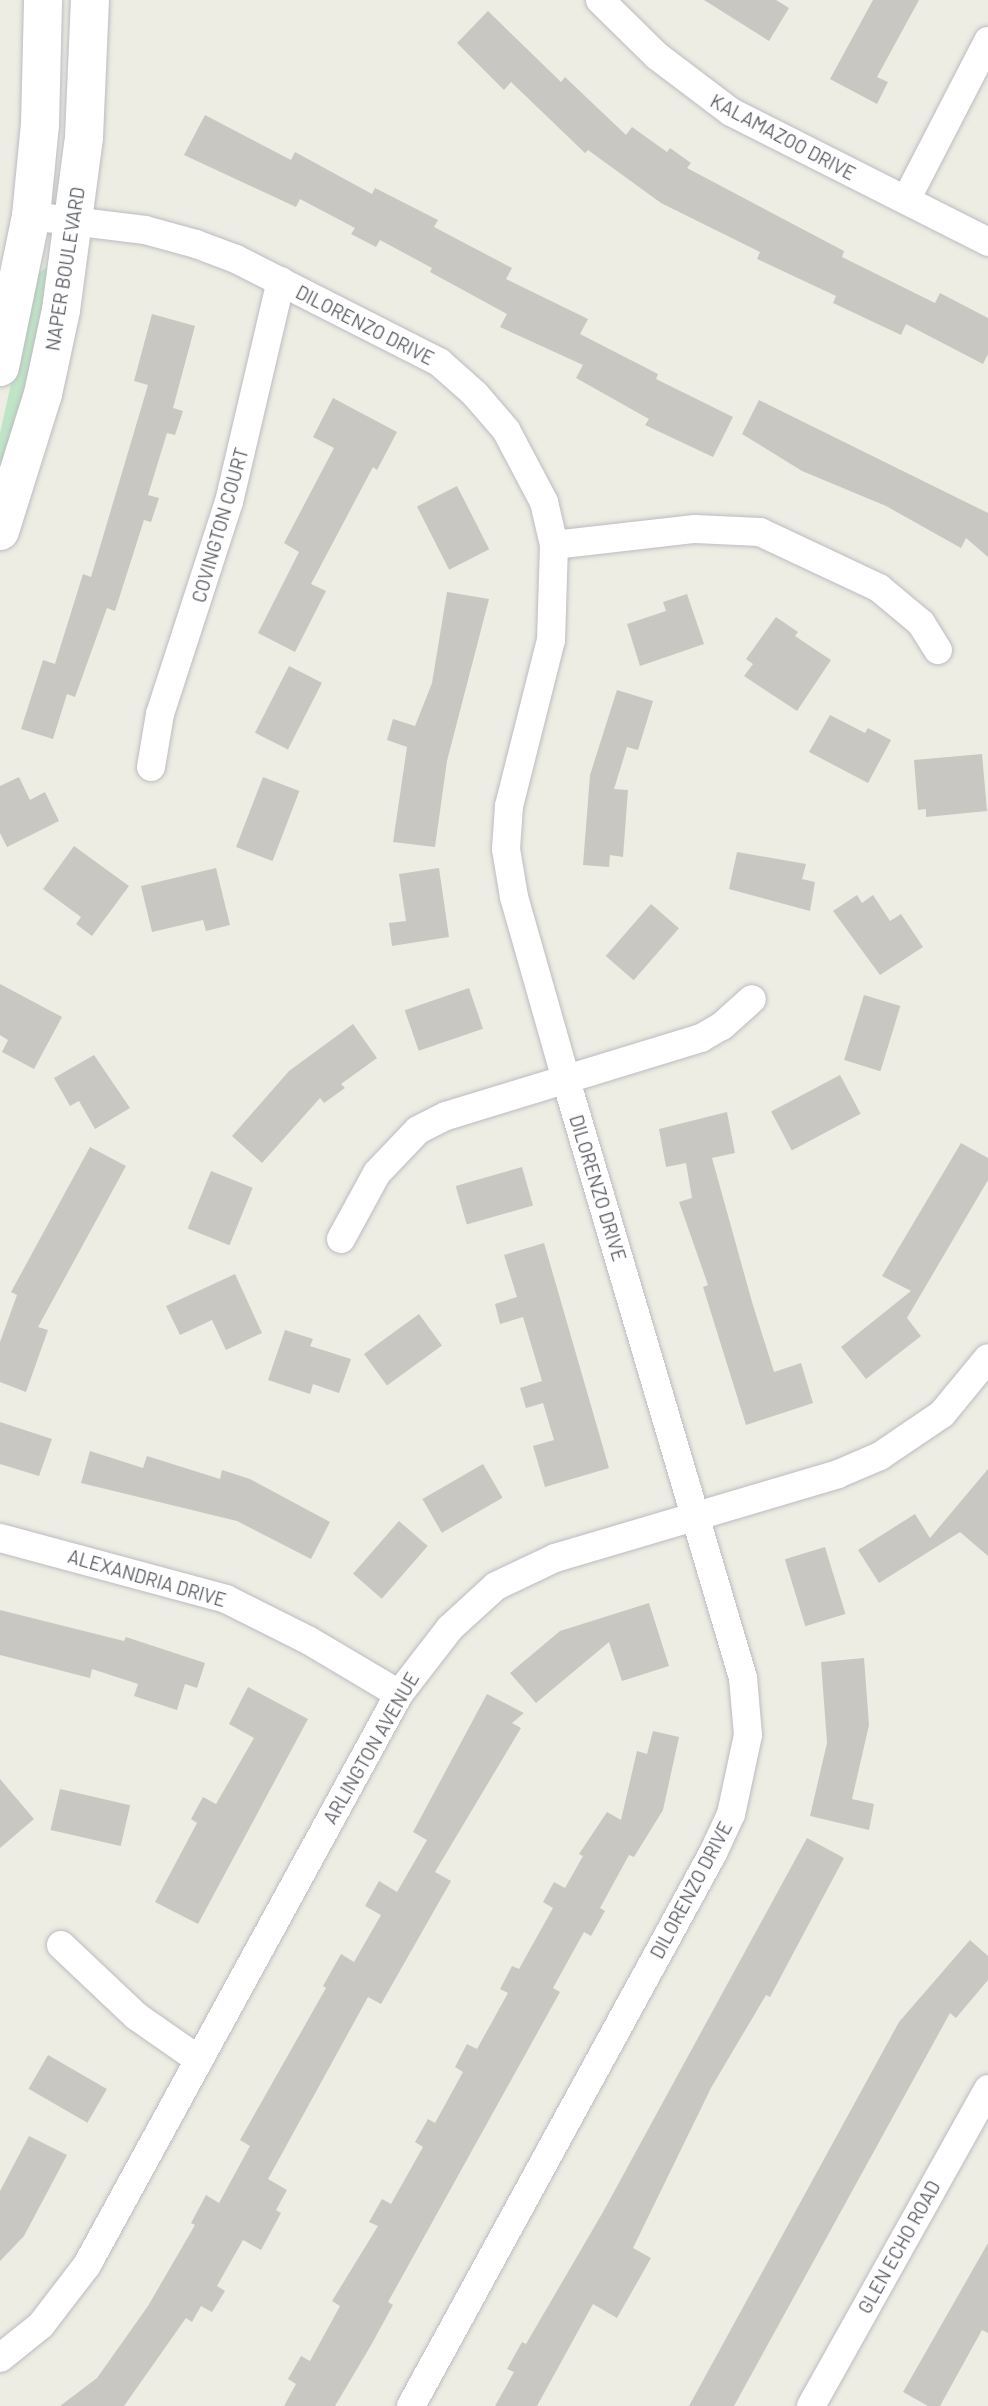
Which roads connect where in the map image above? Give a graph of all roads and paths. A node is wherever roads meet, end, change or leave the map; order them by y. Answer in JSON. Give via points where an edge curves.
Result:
{"nodes":[{"id":1,"x":43,"y":0,"type":"edge"},
{"id":2,"x":90,"y":0,"type":"edge"},
{"id":3,"x":600,"y":0,"type":"edge"},
{"id":4,"x":988,"y":41,"type":"edge"},
{"id":5,"x":906,"y":201,"type":"junction"},
{"id":6,"x":31,"y":216,"type":"junction"},
{"id":7,"x":75,"y":221,"type":"junction"},
{"id":8,"x":988,"y":242,"type":"edge"},
{"id":9,"x":281,"y":281,"type":"junction"},
{"id":10,"x":0,"y":367,"type":"edge"},
{"id":11,"x":0,"y":531,"type":"edge"},
{"id":12,"x":554,"y":545,"type":"junction"},
{"id":13,"x":938,"y":650,"type":"dead end"},
{"id":14,"x":151,"y":767,"type":"dead end"},
{"id":15,"x":752,"y":999,"type":"dead end"},
{"id":16,"x":566,"y":1080,"type":"junction"},
{"id":17,"x":341,"y":1239,"type":"dead end"},
{"id":18,"x":988,"y":1358,"type":"edge"},
{"id":19,"x":696,"y":1514,"type":"junction"},
{"id":20,"x":0,"y":1538,"type":"edge"},
{"id":21,"x":399,"y":1694,"type":"junction"},
{"id":22,"x":61,"y":1945,"type":"dead end"},
{"id":23,"x":199,"y":2060,"type":"junction"},
{"id":24,"x":988,"y":2089,"type":"edge"},
{"id":25,"x":0,"y":2358,"type":"edge"},
{"id":26,"x":411,"y":2406,"type":"edge"},
{"id":27,"x":811,"y":2406,"type":"edge"}],
"edges":[{"from":1,"to":6,"type":"main road","via":[[40,125]]},
{"from":2,"to":7,"type":"main road","name":"NAPER BOULEVARD","via":[[90,67]]},
{"from":3,"to":5,"type":"street","name":"KALAMAZOO DRIVE","via":[[657,56],[721,106]]},
{"from":4,"to":5,"type":"street"},
{"from":5,"to":8,"type":"street","name":"KALAMAZOO DRIVE"},
{"from":6,"to":7,"type":"street","name":"DILORENZO DRIVE"},
{"from":6,"to":10,"type":"main road"},
{"from":7,"to":9,"type":"street","name":"DILORENZO DRIVE","via":[[145,230],[196,244]]},
{"from":7,"to":11,"type":"main road","name":"NAPER BOULEVARD","via":[[43,394]]},
{"from":9,"to":12,"type":"street","name":"DILORENZO DRIVE","via":[[439,362],[475,394],[528,465],[544,502]]},
{"from":9,"to":14,"type":"street","name":"COVINGTON COURT","via":[[229,502],[160,714]]},
{"from":12,"to":13,"type":"street","via":[[695,529],[760,532],[879,588],[920,623]]},
{"from":12,"to":16,"type":"street","name":"DILORENZO DRIVE","via":[[551,640],[509,806],[506,849],[514,897]]},
{"from":15,"to":16,"type":"street","via":[[701,1038]]},
{"from":16,"to":17,"type":"street","via":[[446,1116],[418,1130],[377,1173]]},
{"from":16,"to":19,"type":"street","name":"DILORENZO DRIVE"},
{"from":18,"to":19,"type":"street","name":"ARLINGTON AVENUE","via":[[942,1414],[880,1456],[838,1474]]},
{"from":19,"to":21,"type":"street","name":"ARLINGTON AVENUE","via":[[555,1558],[496,1586],[450,1628]]},
{"from":19,"to":26,"type":"street","name":"DILORENZO DRIVE","via":[[748,1709],[742,1774],[730,1814]]},
{"from":20,"to":21,"type":"street","name":"ALEXANDRIA DRIVE","via":[[226,1599],[308,1640]]},
{"from":21,"to":23,"type":"street","name":"ARLINGTON AVENUE"},
{"from":22,"to":23,"type":"street","via":[[136,2016]]},
{"from":23,"to":25,"type":"street","name":"ARLINGTON AVENUE","via":[[72,2289],[41,2325]]},
{"from":24,"to":27,"type":"street","name":"GLEN ECHO ROAD"}]}
